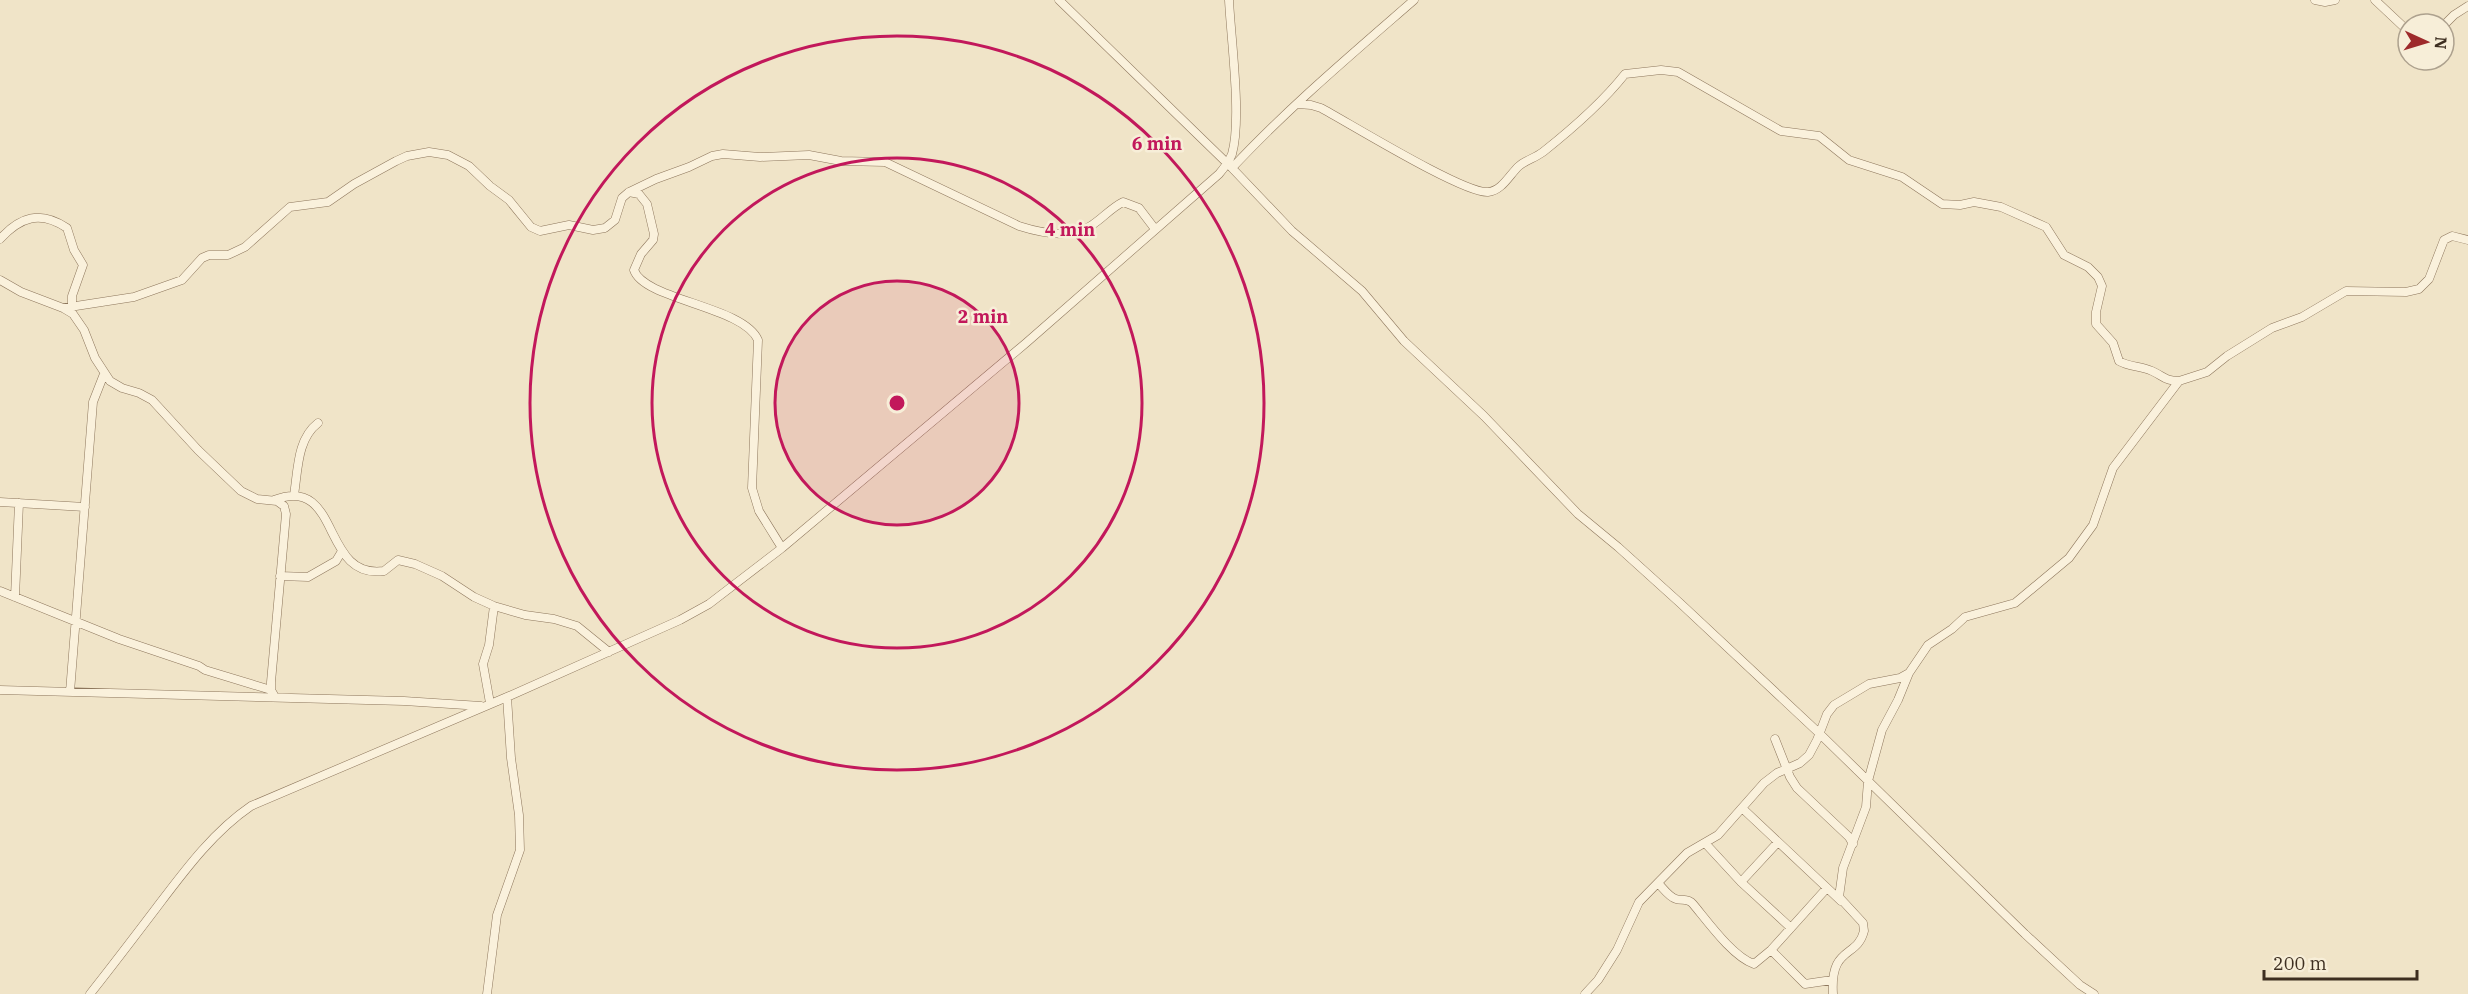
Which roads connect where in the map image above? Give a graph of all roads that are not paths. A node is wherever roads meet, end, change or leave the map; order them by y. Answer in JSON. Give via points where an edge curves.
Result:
{"nodes":[{"id":1,"x":1059,"y":0,"type":"edge"},
{"id":2,"x":1229,"y":0,"type":"edge"},
{"id":3,"x":1410,"y":0,"type":"edge"},
{"id":4,"x":2315,"y":0,"type":"edge"},
{"id":5,"x":2335,"y":0,"type":"edge"},
{"id":6,"x":2374,"y":0,"type":"edge"},
{"id":7,"x":2396,"y":20,"type":"edge"},
{"id":8,"x":1298,"y":104,"type":"junction"},
{"id":9,"x":1230,"y":166,"type":"junction"},
{"id":10,"x":629,"y":192,"type":"junction"},
{"id":11,"x":1155,"y":229,"type":"junction"},
{"id":12,"x":0,"y":239,"type":"edge"},
{"id":13,"x":2468,"y":240,"type":"edge"},
{"id":14,"x":0,"y":280,"type":"edge"},
{"id":15,"x":72,"y":306,"type":"junction"},
{"id":16,"x":63,"y":308,"type":"junction"},
{"id":17,"x":104,"y":374,"type":"junction"},
{"id":18,"x":2179,"y":381,"type":"junction"},
{"id":19,"x":318,"y":423,"type":"dead end"},
{"id":20,"x":294,"y":495,"type":"junction"},
{"id":21,"x":273,"y":500,"type":"junction"},
{"id":22,"x":0,"y":502,"type":"edge"},
{"id":23,"x":19,"y":503,"type":"junction"},
{"id":24,"x":85,"y":507,"type":"junction"},
{"id":25,"x":782,"y":548,"type":"junction"},
{"id":26,"x":342,"y":551,"type":"junction"},
{"id":27,"x":336,"y":561,"type":"junction"},
{"id":28,"x":352,"y":562,"type":"junction"},
{"id":29,"x":280,"y":576,"type":"junction"},
{"id":30,"x":0,"y":591,"type":"edge"},
{"id":31,"x":15,"y":597,"type":"junction"},
{"id":32,"x":494,"y":606,"type":"junction"},
{"id":33,"x":76,"y":621,"type":"junction"},
{"id":34,"x":609,"y":652,"type":"junction"},
{"id":35,"x":1908,"y":673,"type":"junction"},
{"id":36,"x":0,"y":690,"type":"edge"},
{"id":37,"x":70,"y":692,"type":"junction"},
{"id":38,"x":273,"y":694,"type":"junction"},
{"id":39,"x":507,"y":697,"type":"junction"},
{"id":40,"x":486,"y":705,"type":"junction"},
{"id":41,"x":1819,"y":733,"type":"junction"},
{"id":42,"x":1775,"y":739,"type":"dead end"},
{"id":43,"x":1786,"y":769,"type":"junction"},
{"id":44,"x":1868,"y":781,"type":"junction"},
{"id":45,"x":1742,"y":808,"type":"junction"},
{"id":46,"x":1778,"y":842,"type":"junction"},
{"id":47,"x":1705,"y":843,"type":"junction"},
{"id":48,"x":1853,"y":844,"type":"junction"},
{"id":49,"x":1741,"y":882,"type":"junction"},
{"id":50,"x":1658,"y":883,"type":"junction"},
{"id":51,"x":1826,"y":889,"type":"junction"},
{"id":52,"x":1840,"y":901,"type":"junction"},
{"id":53,"x":1791,"y":928,"type":"junction"},
{"id":54,"x":1771,"y":950,"type":"junction"},
{"id":55,"x":1832,"y":980,"type":"junction"},
{"id":56,"x":90,"y":994,"type":"edge"},
{"id":57,"x":487,"y":994,"type":"edge"},
{"id":58,"x":1585,"y":994,"type":"edge"},
{"id":59,"x":1833,"y":994,"type":"edge"},
{"id":60,"x":2094,"y":994,"type":"edge"}],
"edges":[{"from":1,"to":9,"type":"street"},
{"from":2,"to":9,"type":"street","via":[[1235,125]]},
{"from":3,"to":8,"type":"street","via":[[1414,0]]},
{"from":4,"to":5,"type":"street"},
{"from":6,"to":7,"type":"street"},
{"from":8,"to":9,"type":"street"},
{"from":8,"to":18,"type":"street","via":[[1321,108],[1451,178],[1490,192],[1518,167],[1545,151],[1615,88],[1625,74],[1678,72],[1781,131],[1818,136],[1849,160],[1902,177],[1942,204],[1974,202],[2001,207],[2046,227],[2064,255],[2098,277],[2102,286],[2096,324],[2113,343],[2119,360],[2152,371],[2164,380]]},
{"from":9,"to":11,"type":"street"},
{"from":9,"to":41,"type":"street","via":[[1292,231],[1362,291],[1404,341],[1484,416],[1578,514]]},
{"from":10,"to":11,"type":"street","via":[[719,154],[809,155],[841,161],[885,162],[1030,230],[1078,232],[1123,202],[1139,208]]},
{"from":10,"to":15,"type":"street","via":[[622,198],[615,220],[604,228],[569,225],[540,231],[531,227],[509,200],[469,166],[438,153],[407,156],[328,202],[290,207],[245,247],[228,255],[204,256],[182,280],[134,297]]},
{"from":10,"to":25,"type":"street","via":[[639,194],[647,204],[654,234],[636,263],[636,276],[657,289],[736,321],[753,331],[759,340],[752,488],[759,511]]},
{"from":11,"to":25,"type":"street"},
{"from":12,"to":15,"type":"street","via":[[18,222],[36,217],[67,228],[83,265]]},
{"from":13,"to":18,"type":"street","via":[[2452,236],[2444,240],[2429,279],[2419,288],[2346,291],[2302,317],[2272,328],[2207,372]]},
{"from":14,"to":16,"type":"street"},
{"from":15,"to":16,"type":"street"},
{"from":16,"to":17,"type":"street","via":[[81,324]]},
{"from":17,"to":21,"type":"street","via":[[115,385],[157,404],[241,491],[257,499]]},
{"from":17,"to":24,"type":"street","via":[[93,402]]},
{"from":18,"to":35,"type":"street","via":[[2113,468],[2092,525],[2069,558],[2015,603],[1965,617],[1932,641]]},
{"from":19,"to":20,"type":"street","via":[[304,439]]},
{"from":20,"to":21,"type":"street"},
{"from":20,"to":26,"type":"street","via":[[305,496],[316,506]]},
{"from":21,"to":29,"type":"street","via":[[285,508]]},
{"from":22,"to":23,"type":"street"},
{"from":23,"to":24,"type":"street"},
{"from":23,"to":31,"type":"street"},
{"from":24,"to":33,"type":"street"},
{"from":25,"to":34,"type":"street","via":[[709,604]]},
{"from":26,"to":27,"type":"street"},
{"from":26,"to":28,"type":"street"},
{"from":27,"to":28,"type":"street"},
{"from":27,"to":29,"type":"street","via":[[308,577]]},
{"from":28,"to":32,"type":"street","via":[[379,572],[398,560],[408,562],[454,582]]},
{"from":29,"to":38,"type":"street"},
{"from":30,"to":31,"type":"street"},
{"from":31,"to":33,"type":"street"},
{"from":32,"to":34,"type":"street","via":[[569,623]]},
{"from":32,"to":40,"type":"street","via":[[483,664]]},
{"from":33,"to":37,"type":"street"},
{"from":33,"to":38,"type":"street"},
{"from":34,"to":39,"type":"street"},
{"from":35,"to":41,"type":"street","via":[[1869,684],[1838,702],[1827,714]]},
{"from":35,"to":44,"type":"street","via":[[1884,725]]},
{"from":36,"to":37,"type":"street"},
{"from":37,"to":38,"type":"street"},
{"from":38,"to":40,"type":"street"},
{"from":39,"to":40,"type":"street"},
{"from":39,"to":57,"type":"street","via":[[520,850],[497,915]]},
{"from":40,"to":56,"type":"street","via":[[251,806],[219,831]]},
{"from":41,"to":43,"type":"street","via":[[1809,755]]},
{"from":41,"to":44,"type":"street"},
{"from":42,"to":43,"type":"street"},
{"from":43,"to":45,"type":"street","via":[[1764,783]]},
{"from":43,"to":48,"type":"street","via":[[1797,788]]},
{"from":44,"to":48,"type":"street","via":[[1866,807]]},
{"from":44,"to":60,"type":"street","via":[[2025,934]]},
{"from":45,"to":46,"type":"street"},
{"from":45,"to":47,"type":"street","via":[[1718,835]]},
{"from":46,"to":49,"type":"street"},
{"from":46,"to":51,"type":"street"},
{"from":47,"to":49,"type":"street"},
{"from":47,"to":50,"type":"street","via":[[1687,853]]},
{"from":48,"to":52,"type":"street","via":[[1839,883]]},
{"from":49,"to":53,"type":"street"},
{"from":50,"to":54,"type":"street","via":[[1675,899],[1693,904],[1748,962],[1755,964]]},
{"from":50,"to":58,"type":"street","via":[[1639,902],[1614,955]]},
{"from":51,"to":52,"type":"street"},
{"from":51,"to":53,"type":"street"},
{"from":52,"to":55,"type":"street","via":[[1859,918],[1864,931],[1839,959]]},
{"from":53,"to":54,"type":"street"},
{"from":54,"to":55,"type":"street","via":[[1805,984]]},
{"from":55,"to":59,"type":"street"}]}
